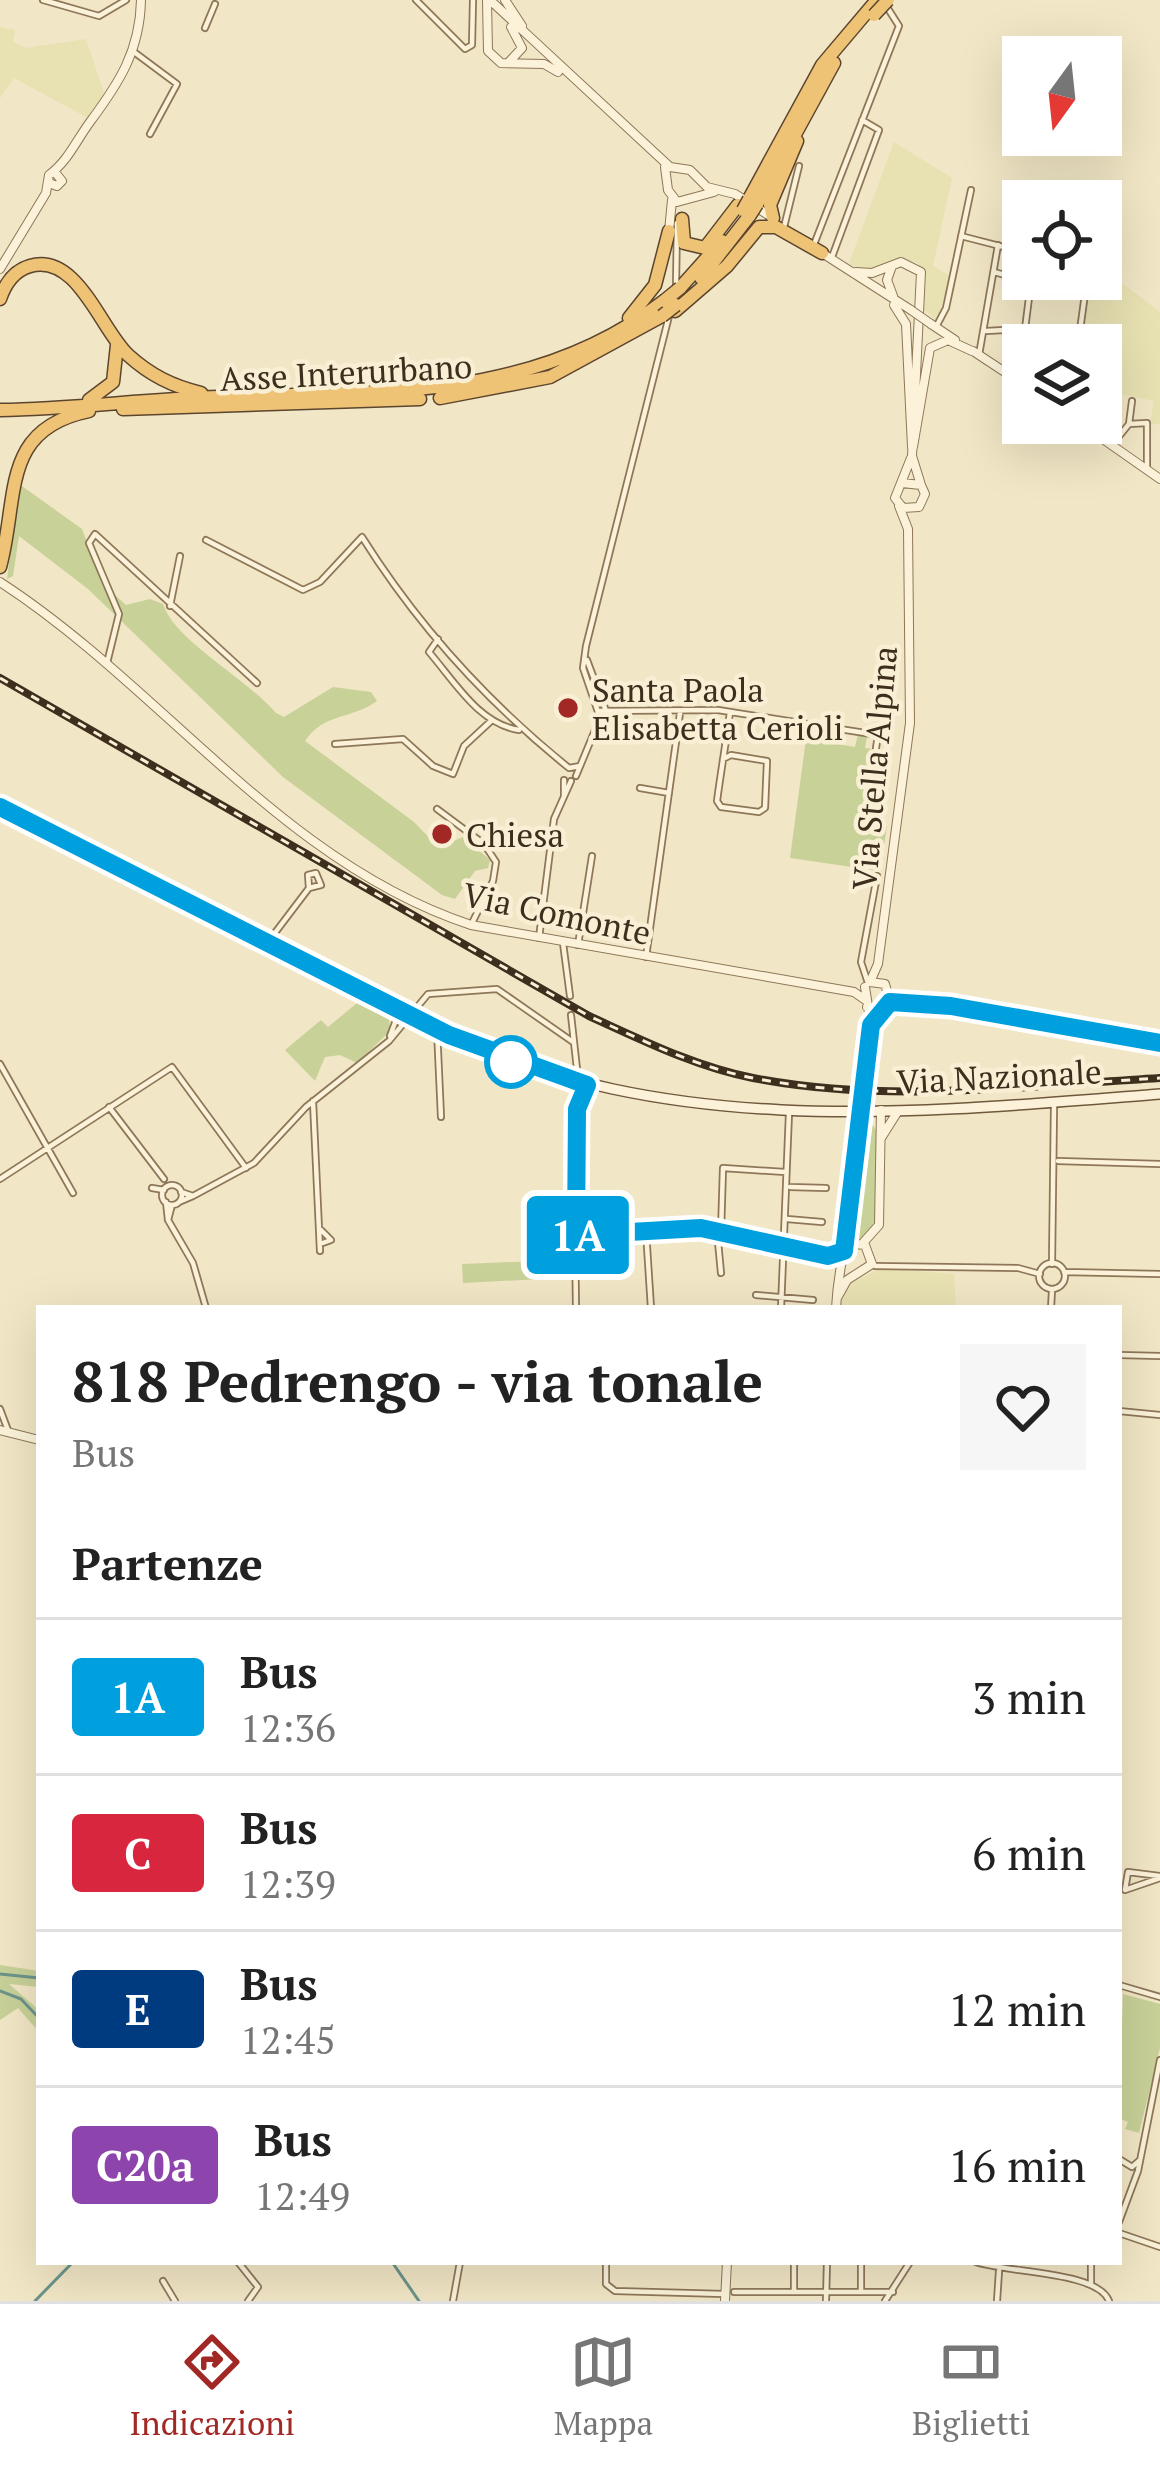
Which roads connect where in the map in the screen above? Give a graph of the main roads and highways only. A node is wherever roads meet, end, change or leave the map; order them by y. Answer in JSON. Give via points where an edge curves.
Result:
{"nodes":[{"id":1,"x":877,"y":5,"type":"edge"},
{"id":2,"x":813,"y":96,"type":"junction"},
{"id":3,"x":747,"y":205,"type":"junction"},
{"id":4,"x":682,"y":219,"type":"road end"},
{"id":5,"x":778,"y":223,"type":"road end"},
{"id":6,"x":669,"y":231,"type":"road end"},
{"id":7,"x":822,"y":253,"type":"road end"},
{"id":8,"x":0,"y":299,"type":"edge"},
{"id":9,"x":668,"y":311,"type":"junction"},
{"id":10,"x":117,"y":344,"type":"junction"},
{"id":11,"x":574,"y":356,"type":"junction"},
{"id":12,"x":298,"y":395,"type":"junction"},
{"id":13,"x":56,"y":408,"type":"junction"},
{"id":14,"x":0,"y":410,"type":"edge"},
{"id":15,"x":17,"y":410,"type":"junction"},
{"id":16,"x":98,"y":410,"type":"junction"},
{"id":17,"x":0,"y":567,"type":"edge"},
{"id":18,"x":0,"y":807,"type":"edge"},
{"id":19,"x":1160,"y":1094,"type":"edge"}],
"edges":[{"from":1,"to":2,"type":"highway","name":"Asse Interurbano"},
{"from":1,"to":3,"type":"highway","name":"Asse Interurbano","via":[[822,65]]},
{"from":2,"to":3,"type":"highway","name":"Asse Interurbano"},
{"from":2,"to":5,"type":"highway","via":[[770,205]]},
{"from":3,"to":4,"type":"highway","via":[[705,248],[684,243]]},
{"from":3,"to":9,"type":"highway","name":"Asse Interurbano"},
{"from":3,"to":9,"type":"highway","name":"Asse Interurbano","bridge":true},
{"from":6,"to":11,"type":"highway","via":[[656,283],[639,310]]},
{"from":7,"to":9,"type":"highway","via":[[759,226],[727,266]]},
{"from":8,"to":10,"type":"highway","via":[[21,270],[54,267],[75,283]]},
{"from":9,"to":11,"type":"highway","name":"Asse Interurbano"},
{"from":9,"to":16,"type":"highway","name":"Asse Interurbano","via":[[550,376],[477,393]]},
{"from":10,"to":12,"type":"highway","via":[[148,373],[183,389]]},
{"from":10,"to":15,"type":"highway","via":[[116,377],[100,396]]},
{"from":11,"to":12,"type":"highway","name":"Asse Interurbano","via":[[456,387]]},
{"from":12,"to":13,"type":"highway"},
{"from":13,"to":15,"type":"highway"},
{"from":13,"to":16,"type":"highway","name":"Asse Interurbano"},
{"from":14,"to":15,"type":"highway"},
{"from":16,"to":17,"type":"highway","via":[[59,419],[22,448],[4,491]]},
{"from":18,"to":19,"type":"main road","name":"Via Nazionale","via":[[449,1035],[580,1083],[668,1103],[789,1113]]}]}
